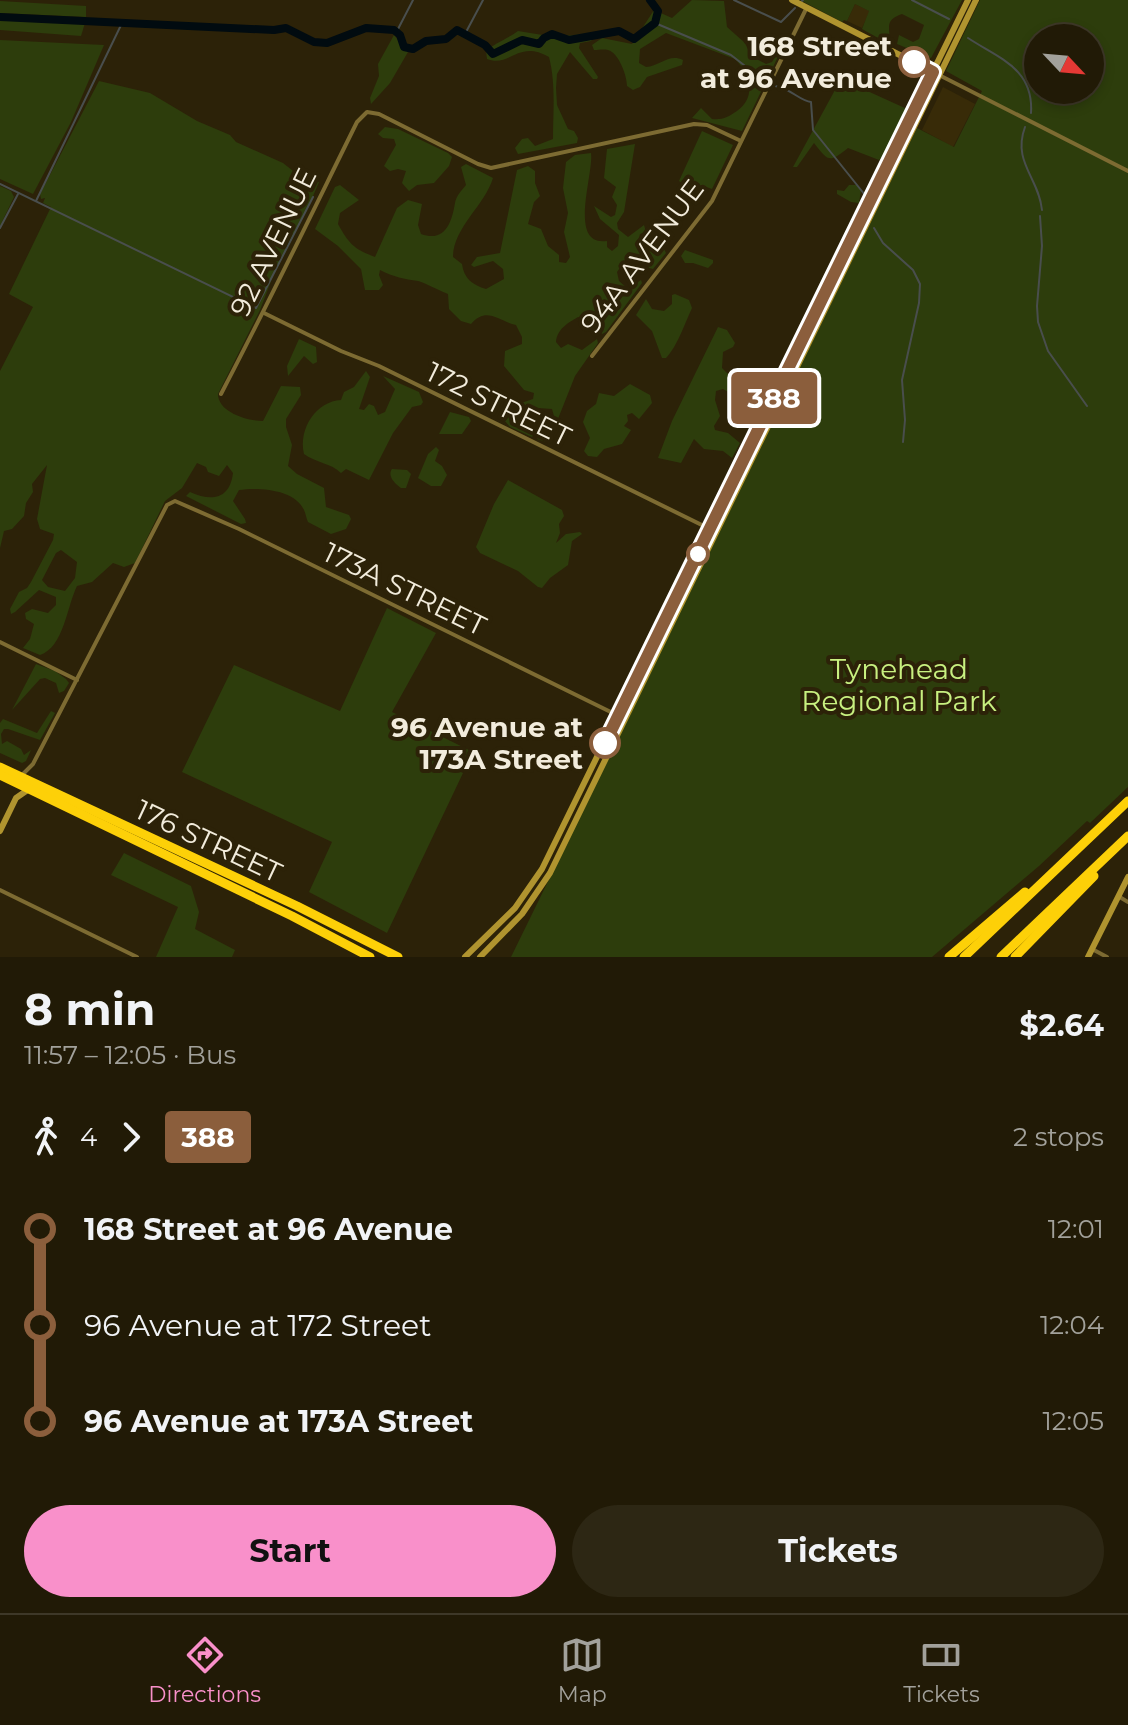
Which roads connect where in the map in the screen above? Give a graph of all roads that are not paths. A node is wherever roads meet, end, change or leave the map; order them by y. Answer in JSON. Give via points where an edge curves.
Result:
{"nodes":[{"id":1,"x":792,"y":0,"type":"edge"},
{"id":2,"x":968,"y":0,"type":"edge"},
{"id":3,"x":976,"y":0,"type":"edge"},
{"id":4,"x":807,"y":7,"type":"junction"},
{"id":5,"x":936,"y":73,"type":"junction"},
{"id":6,"x":741,"y":141,"type":"junction"},
{"id":7,"x":1128,"y":171,"type":"edge"},
{"id":8,"x":264,"y":313,"type":"junction"},
{"id":9,"x":592,"y":356,"type":"dead end"},
{"id":10,"x":221,"y":394,"type":"dead end"},
{"id":11,"x":713,"y":531,"type":"junction"},
{"id":12,"x":0,"y":642,"type":"edge"},
{"id":13,"x":77,"y":680,"type":"junction"},
{"id":14,"x":622,"y":717,"type":"junction"},
{"id":15,"x":33,"y":764,"type":"junction"},
{"id":16,"x":0,"y":767,"type":"edge"},
{"id":17,"x":0,"y":775,"type":"edge"},
{"id":18,"x":16,"y":779,"type":"junction"},
{"id":19,"x":33,"y":787,"type":"junction"},
{"id":20,"x":16,"y":798,"type":"junction"},
{"id":21,"x":1128,"y":801,"type":"edge"},
{"id":22,"x":0,"y":831,"type":"edge"},
{"id":23,"x":1128,"y":838,"type":"edge"},
{"id":24,"x":1080,"y":847,"type":"junction"},
{"id":25,"x":1128,"y":877,"type":"edge"},
{"id":26,"x":0,"y":890,"type":"edge"},
{"id":27,"x":1118,"y":896,"type":"junction"},
{"id":28,"x":1128,"y":902,"type":"edge"},
{"id":29,"x":1092,"y":949,"type":"junction"},
{"id":30,"x":137,"y":957,"type":"edge"},
{"id":31,"x":370,"y":957,"type":"edge"},
{"id":32,"x":398,"y":957,"type":"edge"},
{"id":33,"x":465,"y":957,"type":"edge"},
{"id":34,"x":480,"y":957,"type":"edge"},
{"id":35,"x":949,"y":957,"type":"edge"},
{"id":36,"x":964,"y":957,"type":"edge"},
{"id":37,"x":1001,"y":957,"type":"edge"},
{"id":38,"x":1015,"y":957,"type":"edge"},
{"id":39,"x":1088,"y":957,"type":"edge"},
{"id":40,"x":1107,"y":957,"type":"edge"}],
"edges":[{"from":1,"to":4,"type":"main road"},
{"from":2,"to":5,"type":"main road"},
{"from":3,"to":5,"type":"main road"},
{"from":4,"to":5,"type":"main road"},
{"from":4,"to":6,"type":"street","name":"94A AVENUE"},
{"from":5,"to":7,"type":"street"},
{"from":5,"to":11,"type":"main road"},
{"from":6,"to":8,"type":"street","name":"92 AVENUE","via":[[694,124],[491,168],[367,112],[349,137]]},
{"from":6,"to":9,"type":"street","name":"94A AVENUE","via":[[710,204]]},
{"from":8,"to":10,"type":"street","name":"92 AVENUE"},
{"from":8,"to":11,"type":"street","name":"172 STREET"},
{"from":11,"to":14,"type":"main road"},
{"from":12,"to":13,"type":"street"},
{"from":13,"to":14,"type":"street","name":"173A STREET","via":[[167,505],[178,501]]},
{"from":13,"to":15,"type":"street"},
{"from":14,"to":33,"type":"main road","via":[[537,879]]},
{"from":14,"to":34,"type":"main road","via":[[540,892]]},
{"from":15,"to":18,"type":"street"},
{"from":15,"to":19,"type":"street"},
{"from":16,"to":18,"type":"highway","name":"176 STREET"},
{"from":17,"to":18,"type":"highway","name":"176 STREET"},
{"from":18,"to":19,"type":"highway","name":"176 STREET"},
{"from":18,"to":20,"type":"main road"},
{"from":19,"to":20,"type":"main road"},
{"from":19,"to":31,"type":"highway","name":"176 STREET"},
{"from":19,"to":32,"type":"highway","name":"176 STREET"},
{"from":20,"to":22,"type":"main road"},
{"from":21,"to":24,"type":"highway"},
{"from":23,"to":37,"type":"highway"},
{"from":23,"to":38,"type":"highway"},
{"from":24,"to":35,"type":"highway"},
{"from":24,"to":36,"type":"highway"},
{"from":25,"to":27,"type":"main road"},
{"from":26,"to":30,"type":"street"},
{"from":27,"to":28,"type":"street"},
{"from":27,"to":29,"type":"main road"},
{"from":29,"to":39,"type":"main road"},
{"from":29,"to":40,"type":"street"}]}
